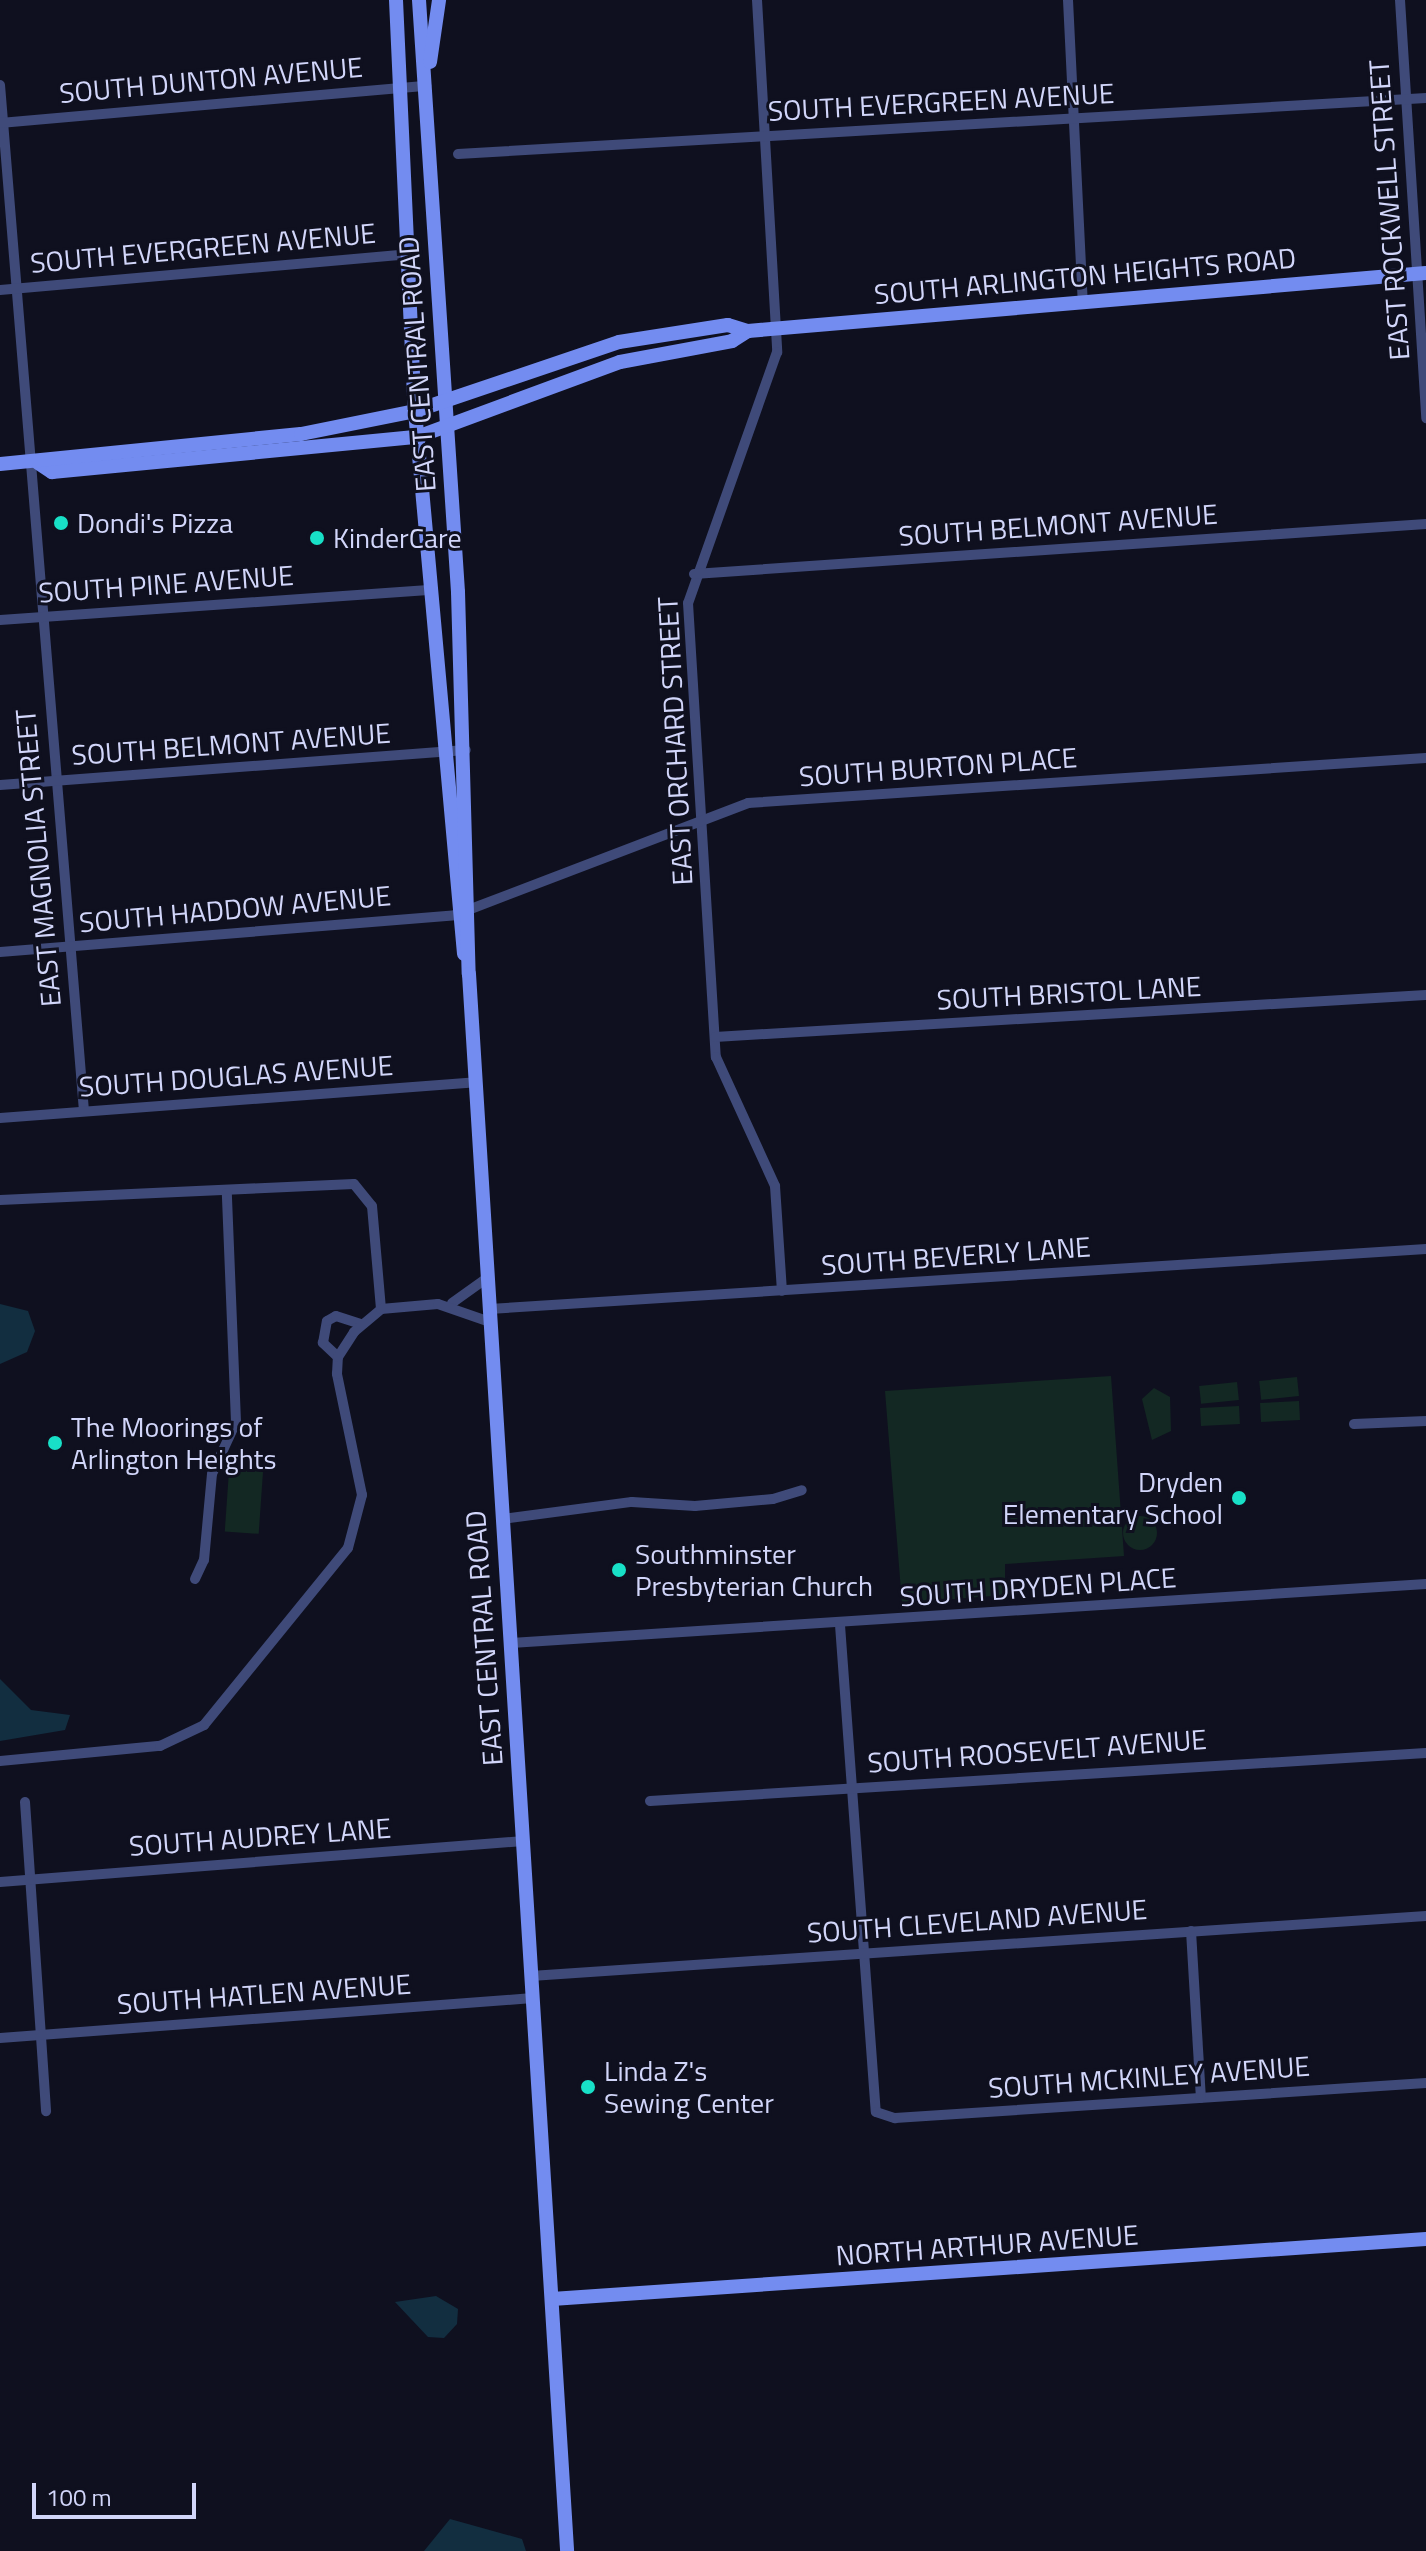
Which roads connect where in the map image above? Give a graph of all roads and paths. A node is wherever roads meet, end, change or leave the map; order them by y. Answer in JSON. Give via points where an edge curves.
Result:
{"nodes":[{"id":1,"x":396,"y":0,"type":"edge"},
{"id":2,"x":419,"y":0,"type":"edge"},
{"id":3,"x":439,"y":0,"type":"edge"},
{"id":4,"x":757,"y":0,"type":"edge"},
{"id":5,"x":1068,"y":0,"type":"edge"},
{"id":6,"x":1400,"y":0,"type":"edge"},
{"id":7,"x":0,"y":85,"type":"edge"},
{"id":8,"x":426,"y":86,"type":"junction"},
{"id":9,"x":401,"y":88,"type":"junction"},
{"id":10,"x":1426,"y":98,"type":"edge"},
{"id":11,"x":1406,"y":99,"type":"junction"},
{"id":12,"x":1075,"y":117,"type":"junction"},
{"id":13,"x":1,"y":122,"type":"edge"},
{"id":14,"x":766,"y":137,"type":"junction"},
{"id":15,"x":458,"y":154,"type":"dead end"},
{"id":16,"x":410,"y":254,"type":"junction"},
{"id":17,"x":1422,"y":274,"type":"edge"},
{"id":18,"x":16,"y":288,"type":"junction"},
{"id":19,"x":0,"y":290,"type":"edge"},
{"id":20,"x":1083,"y":302,"type":"junction"},
{"id":21,"x":775,"y":328,"type":"junction"},
{"id":22,"x":748,"y":331,"type":"junction"},
{"id":23,"x":446,"y":401,"type":"junction"},
{"id":24,"x":415,"y":411,"type":"junction"},
{"id":25,"x":1426,"y":418,"type":"edge"},
{"id":26,"x":448,"y":427,"type":"junction"},
{"id":27,"x":417,"y":437,"type":"junction"},
{"id":28,"x":34,"y":463,"type":"junction"},
{"id":29,"x":0,"y":464,"type":"edge"},
{"id":30,"x":1426,"y":524,"type":"edge"},
{"id":31,"x":694,"y":574,"type":"junction"},
{"id":32,"x":432,"y":590,"type":"junction"},
{"id":33,"x":41,"y":617,"type":"junction"},
{"id":34,"x":0,"y":620,"type":"edge"},
{"id":35,"x":466,"y":750,"type":"junction"},
{"id":36,"x":444,"y":752,"type":"junction"},
{"id":37,"x":1426,"y":758,"type":"edge"},
{"id":38,"x":55,"y":781,"type":"junction"},
{"id":39,"x":0,"y":785,"type":"edge"},
{"id":40,"x":701,"y":816,"type":"junction"},
{"id":41,"x":472,"y":909,"type":"junction"},
{"id":42,"x":455,"y":915,"type":"junction"},
{"id":43,"x":70,"y":946,"type":"junction"},
{"id":44,"x":0,"y":952,"type":"edge"},
{"id":45,"x":469,"y":974,"type":"junction"},
{"id":46,"x":1426,"y":995,"type":"edge"},
{"id":47,"x":715,"y":1037,"type":"junction"},
{"id":48,"x":476,"y":1082,"type":"junction"},
{"id":49,"x":84,"y":1111,"type":"junction"},
{"id":50,"x":0,"y":1118,"type":"edge"},
{"id":51,"x":227,"y":1193,"type":"junction"},
{"id":52,"x":0,"y":1200,"type":"edge"},
{"id":53,"x":1426,"y":1249,"type":"edge"},
{"id":54,"x":487,"y":1278,"type":"junction"},
{"id":55,"x":782,"y":1291,"type":"junction"},
{"id":56,"x":452,"y":1303,"type":"junction"},
{"id":57,"x":381,"y":1309,"type":"junction"},
{"id":58,"x":490,"y":1315,"type":"junction"},
{"id":59,"x":361,"y":1324,"type":"junction"},
{"id":60,"x":338,"y":1357,"type":"junction"},
{"id":61,"x":1426,"y":1421,"type":"edge"},
{"id":62,"x":1354,"y":1424,"type":"dead end"},
{"id":63,"x":802,"y":1490,"type":"dead end"},
{"id":64,"x":502,"y":1519,"type":"junction"},
{"id":65,"x":195,"y":1579,"type":"dead end"},
{"id":66,"x":1426,"y":1584,"type":"edge"},
{"id":67,"x":840,"y":1625,"type":"junction"},
{"id":68,"x":511,"y":1643,"type":"junction"},
{"id":69,"x":1426,"y":1753,"type":"edge"},
{"id":70,"x":0,"y":1761,"type":"edge"},
{"id":71,"x":850,"y":1786,"type":"junction"},
{"id":72,"x":650,"y":1801,"type":"dead end"},
{"id":73,"x":25,"y":1802,"type":"dead end"},
{"id":74,"x":523,"y":1841,"type":"junction"},
{"id":75,"x":30,"y":1879,"type":"junction"},
{"id":76,"x":0,"y":1882,"type":"edge"},
{"id":77,"x":1426,"y":1916,"type":"edge"},
{"id":78,"x":1191,"y":1931,"type":"junction"},
{"id":79,"x":859,"y":1951,"type":"junction"},
{"id":80,"x":531,"y":1976,"type":"junction"},
{"id":81,"x":533,"y":1998,"type":"junction"},
{"id":82,"x":41,"y":2034,"type":"junction"},
{"id":83,"x":0,"y":2038,"type":"edge"},
{"id":84,"x":1426,"y":2083,"type":"edge"},
{"id":85,"x":1201,"y":2098,"type":"junction"},
{"id":86,"x":46,"y":2111,"type":"dead end"},
{"id":87,"x":1426,"y":2239,"type":"edge"},
{"id":88,"x":552,"y":2299,"type":"junction"},
{"id":89,"x":567,"y":2551,"type":"edge"}],
"edges":[{"from":1,"to":9,"type":"main road","name":"EAST CENTRAL ROAD"},
{"from":2,"to":8,"type":"main road"},
{"from":3,"to":8,"type":"main road"},
{"from":4,"to":14,"type":"street","name":"EAST ORCHARD STREET"},
{"from":5,"to":12,"type":"street"},
{"from":6,"to":11,"type":"street","name":"EAST ROCKWELL STREET"},
{"from":7,"to":13,"type":"street","name":"EAST MAGNOLIA STREET"},
{"from":8,"to":9,"type":"street","name":"SOUTH DUNTON AVENUE"},
{"from":8,"to":23,"type":"main road","name":"EAST CENTRAL ROAD"},
{"from":9,"to":13,"type":"street","name":"SOUTH DUNTON AVENUE"},
{"from":9,"to":16,"type":"main road","name":"EAST CENTRAL ROAD"},
{"from":10,"to":11,"type":"street","name":"SOUTH EVERGREEN AVENUE"},
{"from":11,"to":12,"type":"street","name":"SOUTH EVERGREEN AVENUE"},
{"from":11,"to":17,"type":"street","name":"EAST ROCKWELL STREET"},
{"from":12,"to":14,"type":"street","name":"SOUTH EVERGREEN AVENUE"},
{"from":12,"to":20,"type":"street"},
{"from":13,"to":18,"type":"street","name":"EAST MAGNOLIA STREET"},
{"from":14,"to":15,"type":"street","name":"SOUTH EVERGREEN AVENUE"},
{"from":14,"to":21,"type":"street","name":"EAST ORCHARD STREET"},
{"from":16,"to":18,"type":"street","name":"SOUTH EVERGREEN AVENUE"},
{"from":16,"to":24,"type":"main road","name":"EAST CENTRAL ROAD"},
{"from":17,"to":20,"type":"main road","name":"SOUTH ARLINGTON HEIGHTS ROAD"},
{"from":17,"to":25,"type":"street","name":"EAST ROCKWELL STREET"},
{"from":18,"to":19,"type":"street","name":"SOUTH EVERGREEN AVENUE"},
{"from":18,"to":28,"type":"street","name":"EAST MAGNOLIA STREET"},
{"from":20,"to":21,"type":"main road","name":"SOUTH ARLINGTON HEIGHTS ROAD"},
{"from":21,"to":22,"type":"main road","name":"SOUTH ARLINGTON HEIGHTS ROAD"},
{"from":21,"to":31,"type":"street","name":"EAST ORCHARD STREET","via":[[777,352]]},
{"from":22,"to":23,"type":"main road","name":"SOUTH ARLINGTON HEIGHTS ROAD","via":[[728,325],[619,342]]},
{"from":22,"to":26,"type":"main road","name":"SOUTH ARLINGTON HEIGHTS ROAD","via":[[732,341],[620,362]]},
{"from":23,"to":24,"type":"main road","name":"SOUTH ARLINGTON HEIGHTS ROAD"},
{"from":23,"to":26,"type":"main road","name":"EAST CENTRAL ROAD"},
{"from":24,"to":27,"type":"main road","name":"EAST CENTRAL ROAD"},
{"from":24,"to":28,"type":"main road","name":"SOUTH ARLINGTON HEIGHTS ROAD","via":[[301,434]]},
{"from":26,"to":27,"type":"main road","name":"SOUTH ARLINGTON HEIGHTS ROAD"},
{"from":26,"to":35,"type":"main road","name":"EAST CENTRAL ROAD"},
{"from":27,"to":28,"type":"main road","name":"SOUTH ARLINGTON HEIGHTS ROAD","via":[[52,472]]},
{"from":27,"to":32,"type":"main road","name":"EAST CENTRAL ROAD"},
{"from":28,"to":29,"type":"main road","name":"SOUTH ARLINGTON HEIGHTS ROAD"},
{"from":28,"to":33,"type":"street","name":"EAST MAGNOLIA STREET"},
{"from":30,"to":31,"type":"street","name":"SOUTH BELMONT AVENUE"},
{"from":31,"to":40,"type":"street","name":"EAST ORCHARD STREET","via":[[688,603]]},
{"from":32,"to":33,"type":"street","name":"SOUTH PINE AVENUE"},
{"from":32,"to":36,"type":"main road","name":"EAST CENTRAL ROAD"},
{"from":33,"to":34,"type":"street","name":"SOUTH PINE AVENUE"},
{"from":33,"to":38,"type":"street","name":"EAST MAGNOLIA STREET"},
{"from":35,"to":36,"type":"street","name":"SOUTH BELMONT AVENUE"},
{"from":35,"to":41,"type":"main road","name":"EAST CENTRAL ROAD"},
{"from":36,"to":38,"type":"street","name":"SOUTH BELMONT AVENUE"},
{"from":36,"to":42,"type":"main road","name":"EAST CENTRAL ROAD"},
{"from":37,"to":40,"type":"street","name":"SOUTH BURTON PLACE","via":[[748,803]]},
{"from":38,"to":39,"type":"street","name":"SOUTH BELMONT AVENUE"},
{"from":38,"to":43,"type":"street","name":"EAST MAGNOLIA STREET"},
{"from":40,"to":41,"type":"street","name":"SOUTH BURTON PLACE"},
{"from":40,"to":47,"type":"street","name":"EAST ORCHARD STREET"},
{"from":41,"to":42,"type":"street","name":"SOUTH HADDOW AVENUE"},
{"from":41,"to":45,"type":"main road","name":"EAST CENTRAL ROAD"},
{"from":42,"to":43,"type":"street","name":"SOUTH HADDOW AVENUE"},
{"from":42,"to":45,"type":"main road","name":"EAST CENTRAL ROAD"},
{"from":43,"to":44,"type":"street","name":"SOUTH HADDOW AVENUE"},
{"from":43,"to":49,"type":"street","name":"EAST MAGNOLIA STREET"},
{"from":45,"to":48,"type":"main road","name":"EAST CENTRAL ROAD"},
{"from":46,"to":47,"type":"street","name":"SOUTH BRISTOL LANE"},
{"from":47,"to":55,"type":"street","name":"EAST ORCHARD STREET","via":[[722,1072],[775,1186]]},
{"from":48,"to":49,"type":"street","name":"SOUTH DOUGLAS AVENUE"},
{"from":48,"to":54,"type":"main road","name":"EAST CENTRAL ROAD"},
{"from":49,"to":50,"type":"street","name":"SOUTH DOUGLAS AVENUE"},
{"from":51,"to":52,"type":"street","via":[[138,1189]]},
{"from":51,"to":57,"type":"street","via":[[341,1182],[365,1192]]},
{"from":51,"to":65,"type":"street","via":[[236,1422],[212,1474],[204,1560]]},
{"from":53,"to":55,"type":"street","name":"SOUTH BEVERLY LANE"},
{"from":54,"to":56,"type":"street"},
{"from":54,"to":58,"type":"main road","name":"EAST CENTRAL ROAD"},
{"from":55,"to":58,"type":"street","name":"SOUTH BEVERLY LANE"},
{"from":56,"to":57,"type":"street"},
{"from":56,"to":58,"type":"street"},
{"from":57,"to":59,"type":"street"},
{"from":58,"to":64,"type":"main road","name":"EAST CENTRAL ROAD"},
{"from":59,"to":60,"type":"street"},
{"from":59,"to":60,"type":"street","via":[[336,1316],[327,1321],[323,1343]]},
{"from":60,"to":70,"type":"street","via":[[360,1515],[340,1563],[213,1715],[175,1743]]},
{"from":61,"to":62,"type":"street"},
{"from":63,"to":64,"type":"street","via":[[773,1499],[695,1506],[632,1502]]},
{"from":64,"to":68,"type":"main road","name":"EAST CENTRAL ROAD"},
{"from":66,"to":67,"type":"street","name":"SOUTH DRYDEN PLACE"},
{"from":67,"to":68,"type":"street","name":"SOUTH DRYDEN PLACE"},
{"from":67,"to":71,"type":"street"},
{"from":68,"to":74,"type":"main road","name":"EAST CENTRAL ROAD"},
{"from":69,"to":71,"type":"street","name":"SOUTH ROOSEVELT AVENUE"},
{"from":71,"to":72,"type":"street","name":"SOUTH ROOSEVELT AVENUE"},
{"from":71,"to":79,"type":"street"},
{"from":73,"to":75,"type":"street"},
{"from":74,"to":75,"type":"street","name":"SOUTH AUDREY LANE"},
{"from":74,"to":80,"type":"main road","name":"EAST CENTRAL ROAD"},
{"from":75,"to":76,"type":"street","name":"SOUTH AUDREY LANE"},
{"from":75,"to":82,"type":"street"},
{"from":77,"to":78,"type":"street","name":"SOUTH CLEVELAND AVENUE"},
{"from":78,"to":79,"type":"street","name":"SOUTH CLEVELAND AVENUE"},
{"from":78,"to":85,"type":"street"},
{"from":79,"to":80,"type":"street","name":"SOUTH CLEVELAND AVENUE"},
{"from":79,"to":85,"type":"street","name":"SOUTH MCKINLEY AVENUE","via":[[876,2112],[895,2118]]},
{"from":80,"to":81,"type":"main road","name":"EAST CENTRAL ROAD"},
{"from":81,"to":82,"type":"street","name":"SOUTH HATLEN AVENUE"},
{"from":81,"to":88,"type":"main road","name":"EAST CENTRAL ROAD"},
{"from":82,"to":83,"type":"street","name":"SOUTH HATLEN AVENUE"},
{"from":82,"to":86,"type":"street"},
{"from":84,"to":85,"type":"street","name":"SOUTH MCKINLEY AVENUE"},
{"from":87,"to":88,"type":"main road","name":"NORTH ARTHUR AVENUE"},
{"from":88,"to":89,"type":"main road","name":"EAST CENTRAL ROAD"}]}
